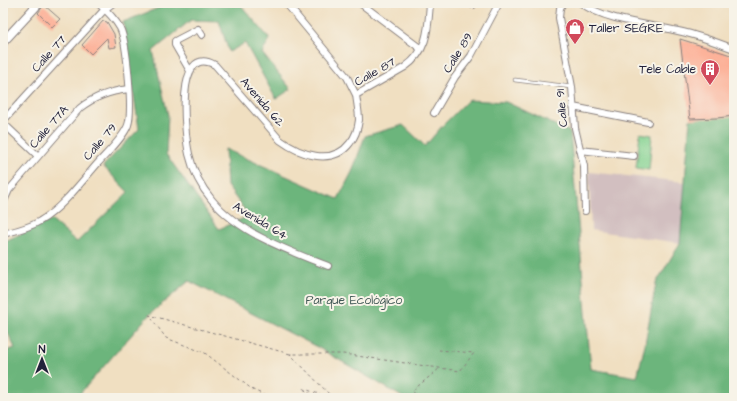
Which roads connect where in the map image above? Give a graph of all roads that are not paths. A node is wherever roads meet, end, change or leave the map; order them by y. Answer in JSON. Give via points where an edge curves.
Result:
{"nodes":[{"id":1,"x":39,"y":3,"type":"edge"},
{"id":2,"x":98,"y":3,"type":"edge"},
{"id":3,"x":114,"y":3,"type":"edge"},
{"id":4,"x":286,"y":3,"type":"edge"},
{"id":5,"x":360,"y":3,"type":"edge"},
{"id":6,"x":430,"y":3,"type":"edge"},
{"id":7,"x":498,"y":3,"type":"edge"},
{"id":8,"x":563,"y":3,"type":"edge"},
{"id":9,"x":580,"y":3,"type":"edge"},
{"id":10,"x":105,"y":9,"type":"junction"},
{"id":11,"x":202,"y":35,"type":"dead end"},
{"id":12,"x":3,"y":42,"type":"edge"},
{"id":13,"x":421,"y":49,"type":"junction"},
{"id":14,"x":734,"y":49,"type":"edge"},
{"id":15,"x":190,"y":71,"type":"junction"},
{"id":16,"x":515,"y":80,"type":"dead end"},
{"id":17,"x":572,"y":87,"type":"junction"},
{"id":18,"x":129,"y":90,"type":"junction"},
{"id":19,"x":356,"y":95,"type":"junction"},
{"id":20,"x":573,"y":107,"type":"junction"},
{"id":21,"x":434,"y":113,"type":"dead end"},
{"id":22,"x":3,"y":122,"type":"edge"},
{"id":23,"x":648,"y":122,"type":"dead end"},
{"id":24,"x":580,"y":150,"type":"junction"},
{"id":25,"x":308,"y":155,"type":"joint"},
{"id":26,"x":38,"y":156,"type":"junction"},
{"id":27,"x":634,"y":156,"type":"dead end"},
{"id":28,"x":3,"y":203,"type":"edge"},
{"id":29,"x":585,"y":211,"type":"dead end"},
{"id":30,"x":3,"y":232,"type":"edge"},
{"id":31,"x":328,"y":266,"type":"dead end"}],
"edges":[{"from":1,"to":12,"type":"main road"},
{"from":2,"to":10,"type":"street","name":"Calle 79"},
{"from":3,"to":10,"type":"street","name":"Calle 77"},
{"from":4,"to":19,"type":"street","via":[[347,77]]},
{"from":5,"to":13,"type":"street"},
{"from":6,"to":13,"type":"street","name":"Calle 87","via":[[428,32]]},
{"from":7,"to":21,"type":"street","name":"Calle 89","via":[[471,56]]},
{"from":8,"to":17,"type":"street","name":"Calle 91","via":[[559,18]]},
{"from":9,"to":14,"type":"street","via":[[603,14],[694,35]]},
{"from":10,"to":18,"type":"street","name":"Calle 79","via":[[120,27],[126,45]]},
{"from":10,"to":22,"type":"street","name":"Calle 77"},
{"from":11,"to":15,"type":"street","via":[[198,30],[175,41]]},
{"from":13,"to":19,"type":"street","name":"Calle 87","via":[[411,63]]},
{"from":15,"to":25,"type":"street","name":"Avenida 62","via":[[200,62],[210,62],[220,70],[280,140]]},
{"from":15,"to":31,"type":"street","name":"Avenida 64","via":[[185,89],[188,146],[193,168],[205,192],[219,208],[237,222],[276,245]]},
{"from":16,"to":17,"type":"lane"},
{"from":17,"to":20,"type":"street","name":"Calle 91"},
{"from":18,"to":26,"type":"street","name":"Calle 77A","via":[[113,91],[87,102]]},
{"from":18,"to":30,"type":"street","name":"Calle 79","via":[[128,125],[114,145],[48,216],[39,222]]},
{"from":19,"to":25,"type":"street","name":"Calle 87","via":[[359,121],[356,133],[346,148],[331,155]]},
{"from":20,"to":23,"type":"street"},
{"from":20,"to":24,"type":"street","name":"Calle 91"},
{"from":22,"to":26,"type":"street"},
{"from":24,"to":27,"type":"street"},
{"from":24,"to":29,"type":"street","name":"Calle 91","via":[[584,166]]},
{"from":26,"to":28,"type":"street","name":"Calle 77A","via":[[9,190]]}]}
